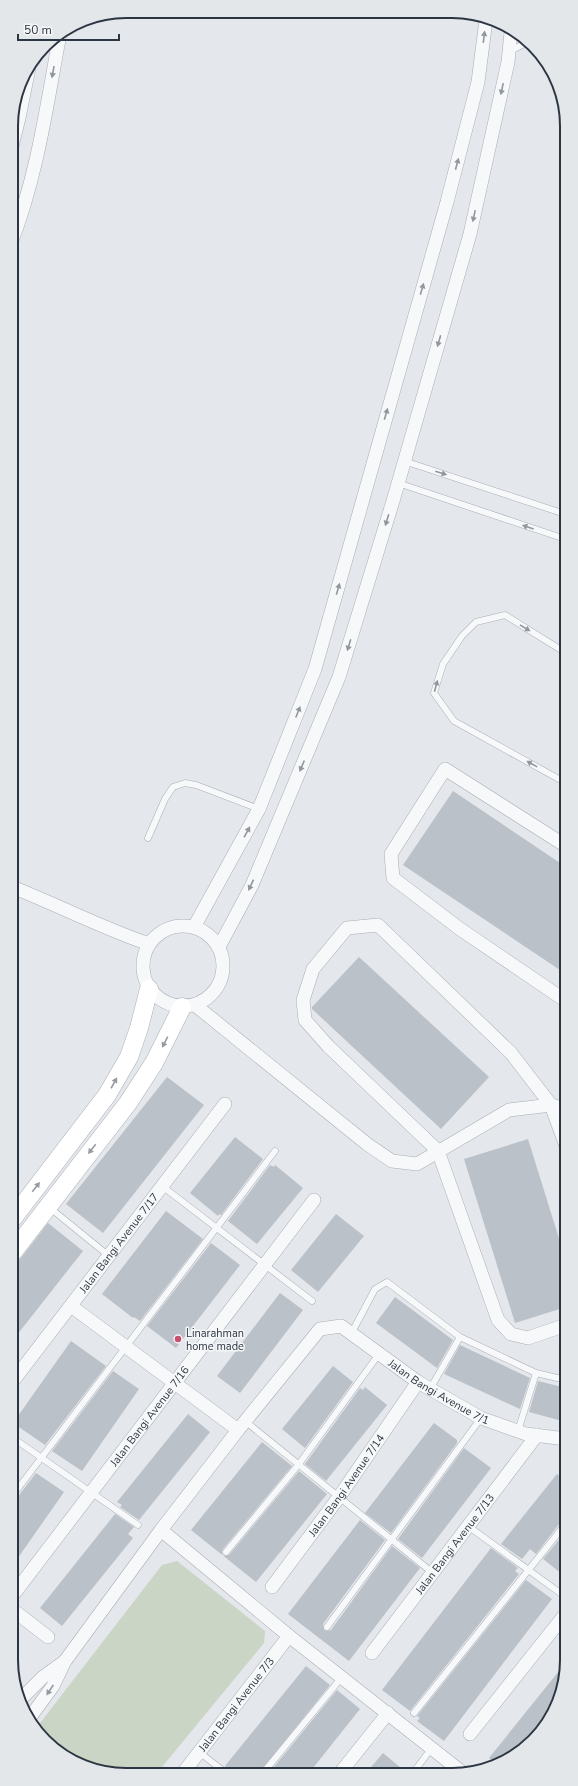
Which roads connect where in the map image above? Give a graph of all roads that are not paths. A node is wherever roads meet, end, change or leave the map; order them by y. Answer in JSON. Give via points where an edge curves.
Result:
{"nodes":[{"id":1,"x":486,"y":24,"type":"edge"},
{"id":2,"x":511,"y":36,"type":"edge"},
{"id":3,"x":59,"y":42,"type":"edge"},
{"id":4,"x":523,"y":45,"type":"edge"},
{"id":5,"x":510,"y":51,"type":"junction"},
{"id":6,"x":18,"y":226,"type":"edge"},
{"id":7,"x":404,"y":461,"type":"junction"},
{"id":8,"x":398,"y":483,"type":"junction"},
{"id":9,"x":560,"y":512,"type":"edge"},
{"id":10,"x":560,"y":538,"type":"edge"},
{"id":11,"x":560,"y":649,"type":"edge"},
{"id":12,"x":560,"y":780,"type":"edge"},
{"id":13,"x":259,"y":810,"type":"junction"},
{"id":14,"x":148,"y":838,"type":"dead end"},
{"id":15,"x":560,"y":842,"type":"edge"},
{"id":16,"x":18,"y":889,"type":"edge"},
{"id":17,"x":194,"y":927,"type":"junction"},
{"id":18,"x":149,"y":944,"type":"junction"},
{"id":19,"x":219,"y":947,"type":"junction"},
{"id":20,"x":149,"y":989,"type":"junction"},
{"id":21,"x":560,"y":997,"type":"edge"},
{"id":22,"x":189,"y":1006,"type":"junction"},
{"id":23,"x":225,"y":1104,"type":"dead end"},
{"id":24,"x":551,"y":1105,"type":"junction"},
{"id":25,"x":560,"y":1107,"type":"edge"},
{"id":26,"x":560,"y":1130,"type":"edge"},
{"id":27,"x":275,"y":1151,"type":"dead end"},
{"id":28,"x":438,"y":1151,"type":"junction"},
{"id":29,"x":162,"y":1186,"type":"junction"},
{"id":30,"x":314,"y":1200,"type":"dead end"},
{"id":31,"x":18,"y":1211,"type":"edge"},
{"id":32,"x":55,"y":1212,"type":"dead end"},
{"id":33,"x":216,"y":1228,"type":"junction"},
{"id":34,"x":18,"y":1246,"type":"edge"},
{"id":35,"x":109,"y":1256,"type":"junction"},
{"id":36,"x":264,"y":1264,"type":"junction"},
{"id":37,"x":312,"y":1301,"type":"dead end"},
{"id":38,"x":71,"y":1306,"type":"junction"},
{"id":39,"x":560,"y":1327,"type":"edge"},
{"id":40,"x":351,"y":1334,"type":"junction"},
{"id":41,"x":460,"y":1337,"type":"junction"},
{"id":42,"x":126,"y":1347,"type":"junction"},
{"id":43,"x":379,"y":1354,"type":"junction"},
{"id":44,"x":536,"y":1373,"type":"junction"},
{"id":45,"x":18,"y":1375,"type":"edge"},
{"id":46,"x":560,"y":1379,"type":"edge"},
{"id":47,"x":174,"y":1382,"type":"junction"},
{"id":48,"x":424,"y":1385,"type":"junction"},
{"id":49,"x":481,"y":1418,"type":"junction"},
{"id":50,"x":242,"y":1425,"type":"junction"},
{"id":51,"x":518,"y":1431,"type":"junction"},
{"id":52,"x":537,"y":1435,"type":"junction"},
{"id":53,"x":560,"y":1438,"type":"edge"},
{"id":54,"x":18,"y":1442,"type":"edge"},
{"id":55,"x":41,"y":1458,"type":"junction"},
{"id":56,"x":299,"y":1464,"type":"junction"},
{"id":57,"x":18,"y":1488,"type":"edge"},
{"id":58,"x":91,"y":1492,"type":"junction"},
{"id":59,"x":339,"y":1497,"type":"junction"},
{"id":60,"x":138,"y":1525,"type":"dead end"},
{"id":61,"x":468,"y":1526,"type":"junction"},
{"id":62,"x":161,"y":1530,"type":"junction"},
{"id":63,"x":560,"y":1531,"type":"edge"},
{"id":64,"x":392,"y":1540,"type":"junction"},
{"id":65,"x":226,"y":1552,"type":"dead end"},
{"id":66,"x":528,"y":1570,"type":"junction"},
{"id":67,"x":433,"y":1572,"type":"junction"},
{"id":68,"x":272,"y":1587,"type":"dead end"},
{"id":69,"x":18,"y":1588,"type":"edge"},
{"id":70,"x":560,"y":1593,"type":"edge"},
{"id":71,"x":18,"y":1614,"type":"edge"},
{"id":72,"x":560,"y":1621,"type":"edge"},
{"id":73,"x":327,"y":1627,"type":"dead end"},
{"id":74,"x":289,"y":1636,"type":"junction"},
{"id":75,"x":48,"y":1638,"type":"dead end"},
{"id":76,"x":372,"y":1653,"type":"dead end"},
{"id":77,"x":65,"y":1662,"type":"junction"},
{"id":78,"x":342,"y":1677,"type":"junction"},
{"id":79,"x":25,"y":1695,"type":"edge"},
{"id":80,"x":388,"y":1713,"type":"junction"},
{"id":81,"x":414,"y":1713,"type":"dead end"},
{"id":82,"x":32,"y":1714,"type":"edge"},
{"id":83,"x":470,"y":1734,"type":"dead end"},
{"id":84,"x":431,"y":1749,"type":"junction"},
{"id":85,"x":199,"y":1752,"type":"junction"},
{"id":86,"x":187,"y":1768,"type":"edge"},
{"id":87,"x":220,"y":1768,"type":"edge"},
{"id":88,"x":267,"y":1768,"type":"edge"},
{"id":89,"x":344,"y":1768,"type":"edge"},
{"id":90,"x":417,"y":1768,"type":"edge"},
{"id":91,"x":456,"y":1768,"type":"edge"}],
"edges":[{"from":13,"to":1,"type":"street","one_way":true,"via":[[315,670],[478,82]]},
{"from":2,"to":5,"type":"street"},
{"from":3,"to":6,"type":"street","one_way":true,"via":[[47,105]]},
{"from":4,"to":5,"type":"lane"},
{"from":5,"to":7,"type":"street","one_way":true,"via":[[470,234]]},
{"from":7,"to":8,"type":"street"},
{"from":7,"to":9,"type":"lane","one_way":true},
{"from":10,"to":8,"type":"lane","one_way":true},
{"from":8,"to":19,"type":"street","one_way":true,"via":[[339,677],[252,885]]},
{"from":12,"to":11,"type":"lane","one_way":true,"via":[[454,721],[434,693],[442,664],[462,636],[476,622],[505,615]]},
{"from":13,"to":14,"type":"lane","via":[[185,783],[173,788],[165,799]]},
{"from":17,"to":13,"type":"street","one_way":true},
{"from":15,"to":21,"type":"street","via":[[445,769],[391,854],[393,878],[460,929]]},
{"from":16,"to":18,"type":"street","via":[[112,931]]},
{"from":17,"to":18,"type":"street","via":[[169,929]]},
{"from":17,"to":19,"type":"street","via":[[209,935]]},
{"from":18,"to":20,"type":"street","via":[[142,967]]},
{"from":19,"to":22,"type":"street","via":[[224,961],[223,975],[218,988],[208,999]]},
{"from":20,"to":22,"type":"street","via":[[164,1002]]},
{"from":31,"to":20,"type":"street","one_way":true,"via":[[107,1095],[128,1057]]},
{"from":22,"to":28,"type":"street","via":[[392,1161],[417,1164]]},
{"from":22,"to":34,"type":"street","one_way":true,"via":[[128,1103]]},
{"from":23,"to":29,"type":"street","name":"Jalan Bangi Avenue 7/17"},
{"from":24,"to":25,"type":"street"},
{"from":24,"to":26,"type":"street"},
{"from":24,"to":28,"type":"street","via":[[509,1110]]},
{"from":24,"to":28,"type":"street","via":[[511,1053],[378,925],[347,928],[313,969],[303,1000],[305,1020],[328,1046]]},
{"from":27,"to":33,"type":"lane"},
{"from":28,"to":39,"type":"street","via":[[498,1320],[511,1334],[528,1338]]},
{"from":29,"to":33,"type":"lane"},
{"from":29,"to":35,"type":"street","name":"Jalan Bangi Avenue 7/17"},
{"from":30,"to":36,"type":"street","name":"Jalan Bangi Avenue 7/16"},
{"from":32,"to":35,"type":"lane"},
{"from":33,"to":36,"type":"lane"},
{"from":33,"to":42,"type":"lane"},
{"from":35,"to":38,"type":"street","name":"Jalan Bangi Avenue 7/17"},
{"from":36,"to":37,"type":"lane"},
{"from":36,"to":47,"type":"street","name":"Jalan Bangi Avenue 7/16"},
{"from":38,"to":42,"type":"street"},
{"from":38,"to":45,"type":"street","name":"Jalan Bangi Avenue 7/17"},
{"from":40,"to":41,"type":"lane","via":[[376,1289],[387,1282]]},
{"from":40,"to":43,"type":"street","name":"Jalan Bangi Avenue 7/1"},
{"from":40,"to":50,"type":"street","name":"Jalan Bangi Avenue 7/1","via":[[341,1326],[320,1329]]},
{"from":41,"to":44,"type":"lane"},
{"from":41,"to":48,"type":"lane"},
{"from":42,"to":47,"type":"street"},
{"from":42,"to":55,"type":"lane"},
{"from":43,"to":48,"type":"street","name":"Jalan Bangi Avenue 7/1"},
{"from":43,"to":56,"type":"lane"},
{"from":44,"to":46,"type":"lane"},
{"from":44,"to":51,"type":"lane"},
{"from":47,"to":50,"type":"street"},
{"from":47,"to":58,"type":"street","name":"Jalan Bangi Avenue 7/16"},
{"from":48,"to":49,"type":"street","name":"Jalan Bangi Avenue 7/1"},
{"from":48,"to":59,"type":"street","name":"Jalan Bangi Avenue 7/14"},
{"from":49,"to":51,"type":"street","name":"Jalan Bangi Avenue 7/1"},
{"from":49,"to":64,"type":"lane"},
{"from":50,"to":56,"type":"lane"},
{"from":50,"to":62,"type":"street"},
{"from":51,"to":52,"type":"street","name":"Jalan Bangi Avenue 7/1"},
{"from":52,"to":53,"type":"street","name":"Jalan Bangi Avenue 7/1"},
{"from":52,"to":61,"type":"street","name":"Jalan Bangi Avenue 7/13"},
{"from":54,"to":55,"type":"lane"},
{"from":55,"to":57,"type":"lane"},
{"from":55,"to":58,"type":"lane"},
{"from":56,"to":59,"type":"lane"},
{"from":56,"to":65,"type":"lane"},
{"from":58,"to":60,"type":"lane"},
{"from":58,"to":69,"type":"street","name":"Jalan Bangi Avenue 7/16"},
{"from":59,"to":64,"type":"lane"},
{"from":59,"to":68,"type":"street","name":"Jalan Bangi Avenue 7/14"},
{"from":61,"to":66,"type":"lane"},
{"from":61,"to":67,"type":"street","name":"Jalan Bangi Avenue 7/13"},
{"from":62,"to":74,"type":"street"},
{"from":62,"to":77,"type":"street"},
{"from":63,"to":66,"type":"lane"},
{"from":64,"to":67,"type":"lane"},
{"from":64,"to":73,"type":"lane"},
{"from":66,"to":70,"type":"lane"},
{"from":66,"to":81,"type":"lane"},
{"from":67,"to":76,"type":"street","name":"Jalan Bangi Avenue 7/13"},
{"from":71,"to":75,"type":"street"},
{"from":72,"to":83,"type":"street"},
{"from":74,"to":78,"type":"street"},
{"from":74,"to":85,"type":"street","name":"Jalan Bangi Avenue 7/3"},
{"from":77,"to":79,"type":"street","via":[[43,1677]]},
{"from":77,"to":82,"type":"street","one_way":true,"via":[[53,1686]]},
{"from":78,"to":80,"type":"street"},
{"from":78,"to":88,"type":"lane"},
{"from":80,"to":84,"type":"street"},
{"from":80,"to":89,"type":"street"},
{"from":84,"to":90,"type":"lane"},
{"from":84,"to":91,"type":"street"},
{"from":85,"to":86,"type":"street","name":"Jalan Bangi Avenue 7/3"},
{"from":85,"to":87,"type":"lane"}]}
